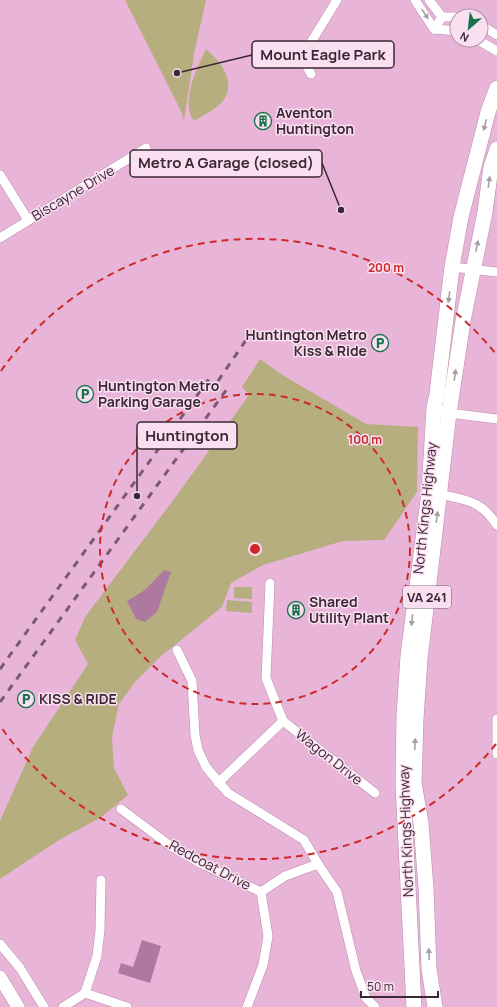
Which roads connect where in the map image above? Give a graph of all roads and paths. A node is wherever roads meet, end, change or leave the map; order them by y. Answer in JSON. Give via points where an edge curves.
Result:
{"nodes":[{"id":1,"x":337,"y":0,"type":"edge"},
{"id":2,"x":415,"y":0,"type":"edge"},
{"id":3,"x":430,"y":0,"type":"edge"},
{"id":4,"x":442,"y":17,"type":"junction"},
{"id":5,"x":449,"y":17,"type":"edge"},
{"id":6,"x":434,"y":29,"type":"junction"},
{"id":7,"x":449,"y":30,"type":"edge"},
{"id":8,"x":312,"y":74,"type":"dead end"},
{"id":9,"x":497,"y":88,"type":"edge"},
{"id":10,"x":146,"y":148,"type":"dead end"},
{"id":11,"x":497,"y":149,"type":"edge"},
{"id":12,"x":0,"y":175,"type":"edge"},
{"id":13,"x":28,"y":220,"type":"junction"},
{"id":14,"x":0,"y":238,"type":"edge"},
{"id":15,"x":452,"y":267,"type":"junction"},
{"id":16,"x":472,"y":269,"type":"junction"},
{"id":17,"x":497,"y":272,"type":"edge"},
{"id":18,"x":434,"y":408,"type":"junction"},
{"id":19,"x":450,"y":413,"type":"junction"},
{"id":20,"x":497,"y":419,"type":"edge"},
{"id":21,"x":434,"y":493,"type":"junction"},
{"id":22,"x":497,"y":525,"type":"edge"},
{"id":23,"x":270,"y":583,"type":"dead end"},
{"id":24,"x":177,"y":650,"type":"dead end"},
{"id":25,"x":497,"y":719,"type":"edge"},
{"id":26,"x":283,"y":721,"type":"junction"},
{"id":27,"x":497,"y":754,"type":"edge"},
{"id":28,"x":218,"y":783,"type":"junction"},
{"id":29,"x":375,"y":794,"type":"dead end"},
{"id":30,"x":121,"y":809,"type":"dead end"},
{"id":31,"x":318,"y":864,"type":"junction"},
{"id":32,"x":101,"y":880,"type":"dead end"},
{"id":33,"x":261,"y":892,"type":"junction"},
{"id":34,"x":0,"y":944,"type":"edge"},
{"id":35,"x":0,"y":977,"type":"edge"},
{"id":36,"x":85,"y":993,"type":"junction"},
{"id":37,"x":18,"y":1007,"type":"edge"},
{"id":38,"x":44,"y":1007,"type":"edge"},
{"id":39,"x":62,"y":1007,"type":"edge"},
{"id":40,"x":127,"y":1007,"type":"edge"},
{"id":41,"x":248,"y":1007,"type":"edge"},
{"id":42,"x":374,"y":1007,"type":"edge"},
{"id":43,"x":414,"y":1007,"type":"edge"},
{"id":44,"x":435,"y":1007,"type":"edge"}],
"edges":[{"from":1,"to":8,"type":"street","via":[[305,52],[305,64]]},
{"from":2,"to":6,"type":"street","one_way":true},
{"from":3,"to":4,"type":"street"},
{"from":4,"to":5,"type":"street"},
{"from":4,"to":6,"type":"street"},
{"from":6,"to":7,"type":"street"},
{"from":9,"to":15,"type":"main road","name":"North Kings Highway","number":"VA 241","one_way":true,"via":[[469,182]]},
{"from":10,"to":13,"type":"street","name":"Biscayne Drive"},
{"from":16,"to":11,"type":"main road","name":"North Kings Highway","number":"VA 241","one_way":true,"via":[[491,167]]},
{"from":12,"to":13,"type":"street"},
{"from":13,"to":14,"type":"street","name":"Biscayne Drive"},
{"from":15,"to":16,"type":"street"},
{"from":15,"to":18,"type":"main road","name":"North Kings Highway","number":"VA 241","one_way":true},
{"from":16,"to":17,"type":"street"},
{"from":19,"to":16,"type":"main road","name":"North Kings Highway","number":"VA 241","one_way":true},
{"from":18,"to":19,"type":"street"},
{"from":18,"to":21,"type":"main road","name":"North Kings Highway","number":"VA 241"},
{"from":19,"to":20,"type":"street"},
{"from":19,"to":21,"type":"main road","name":"North Kings Highway","number":"VA 241"},
{"from":21,"to":22,"type":"street","via":[[474,502],[482,507]]},
{"from":21,"to":43,"type":"main road","name":"North Kings Highway","number":"VA 241","one_way":true,"via":[[408,656],[403,761]]},
{"from":44,"to":21,"type":"main road","name":"North Kings Highway","number":"VA 241","one_way":true,"via":[[429,969],[426,888],[414,771],[420,659]]},
{"from":23,"to":26,"type":"street","name":"Wagon Drive","via":[[266,678]]},
{"from":24,"to":28,"type":"street","via":[[192,680],[198,750]]},
{"from":25,"to":27,"type":"street"},
{"from":26,"to":28,"type":"street","name":"Wagon Drive"},
{"from":26,"to":29,"type":"street","name":"Wagon Drive"},
{"from":28,"to":31,"type":"street","via":[[228,793],[304,840]]},
{"from":30,"to":33,"type":"street","name":"Redcoat Drive","via":[[172,847]]},
{"from":31,"to":33,"type":"street","name":"Redcoat Drive","via":[[285,876]]},
{"from":31,"to":42,"type":"street","via":[[337,892],[356,971],[366,998]]},
{"from":32,"to":36,"type":"street","via":[[97,956]]},
{"from":33,"to":41,"type":"street","name":"Redcoat Drive","via":[[268,936],[263,965]]},
{"from":34,"to":38,"type":"street","via":[[20,968]]},
{"from":35,"to":37,"type":"main road"},
{"from":36,"to":39,"type":"street"},
{"from":36,"to":40,"type":"street"}]}
